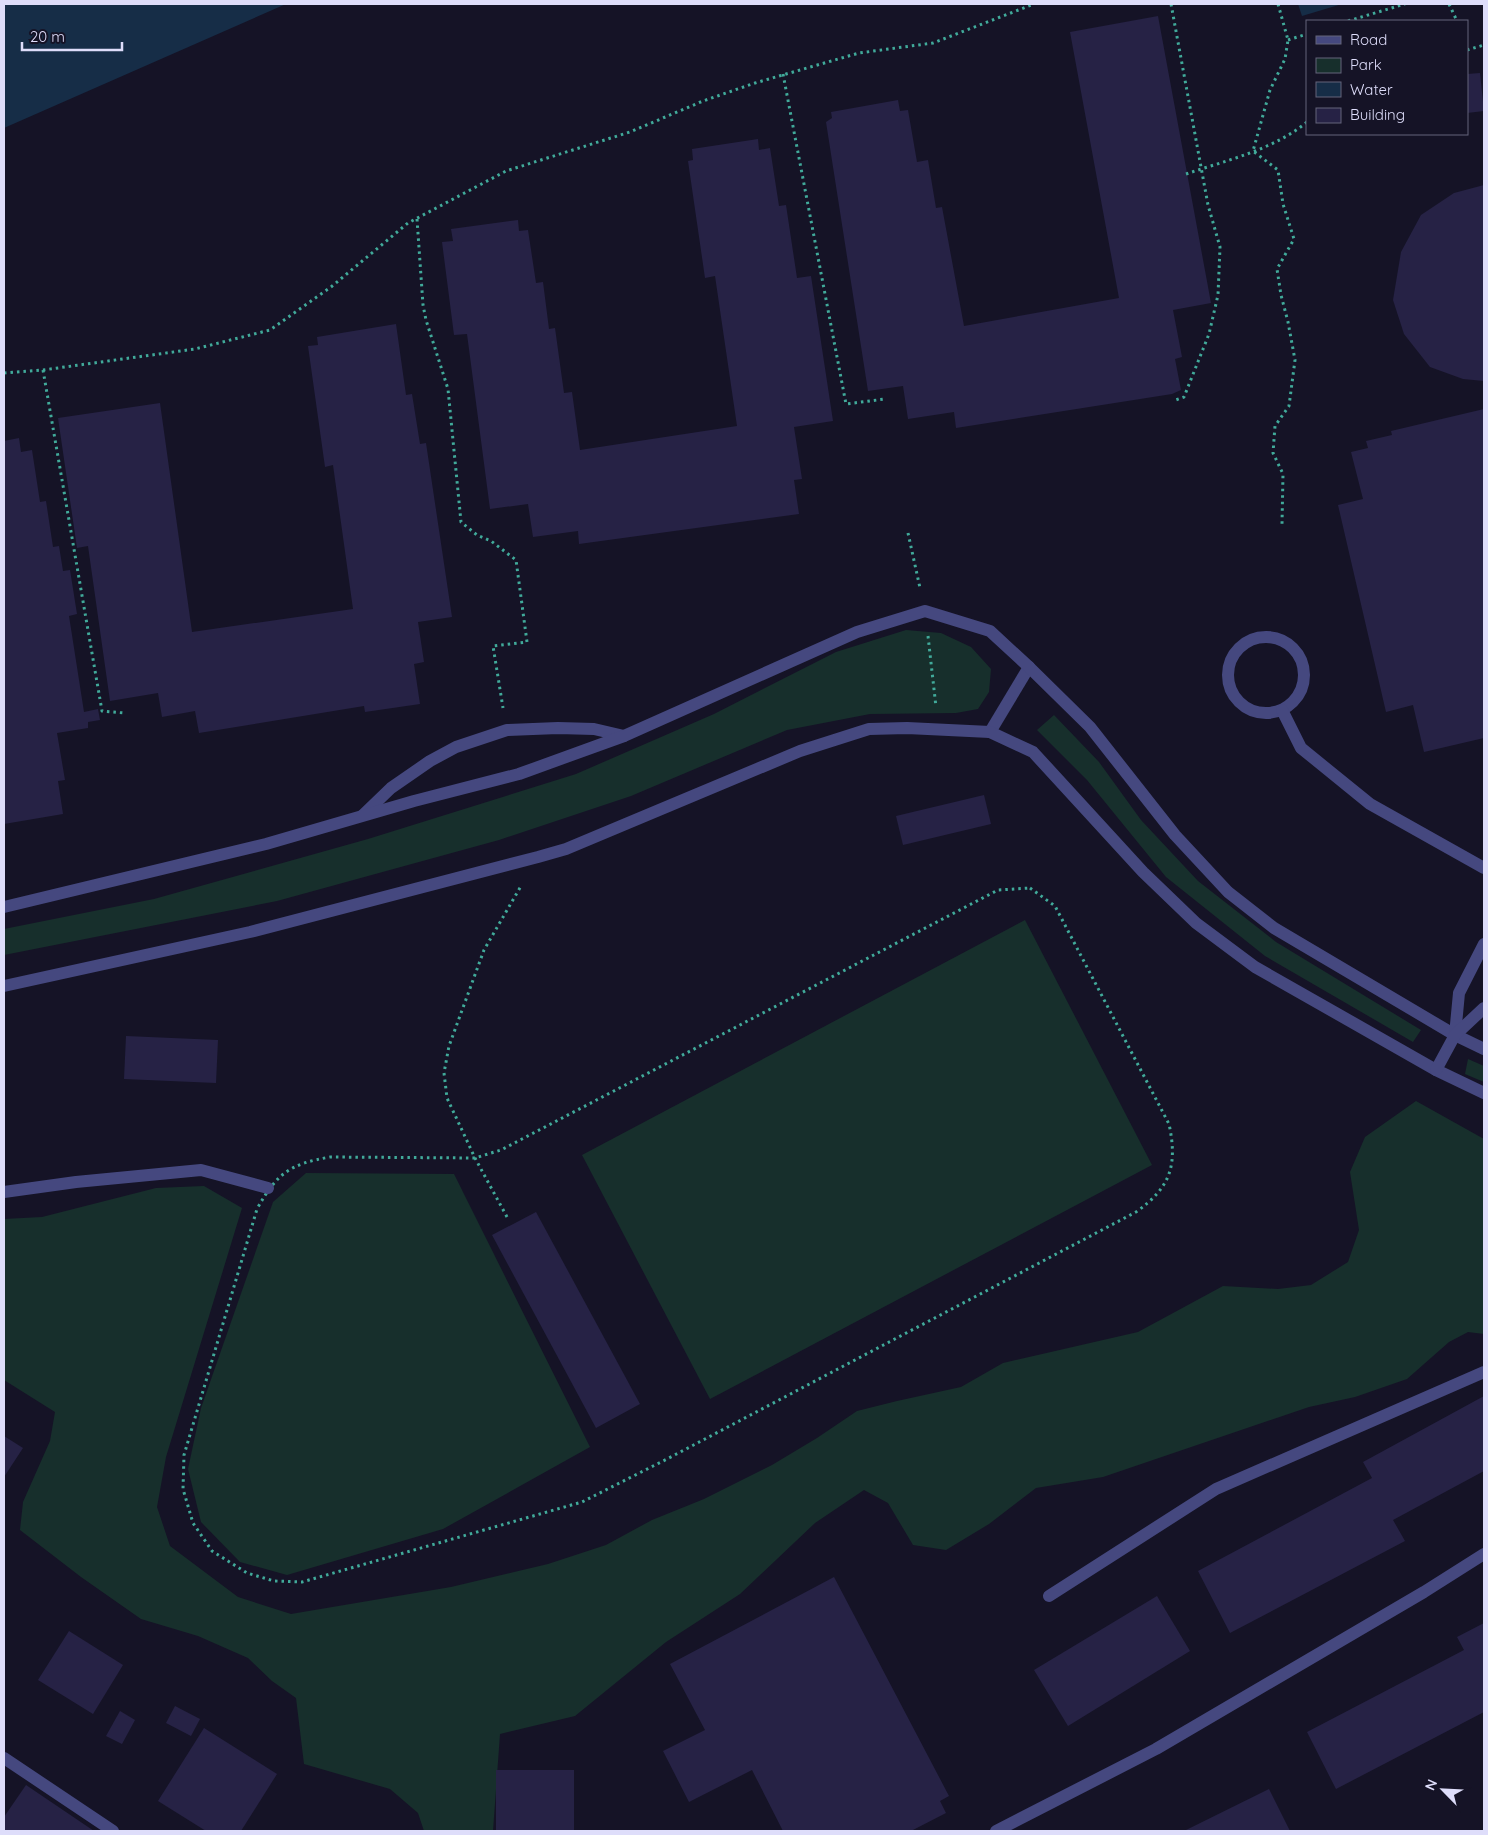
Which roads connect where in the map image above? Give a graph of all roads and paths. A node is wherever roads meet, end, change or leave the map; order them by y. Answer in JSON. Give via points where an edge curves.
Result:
{"nodes":[{"id":1,"x":1034,"y":4,"type":"edge"},
{"id":2,"x":1171,"y":4,"type":"edge"},
{"id":3,"x":1278,"y":4,"type":"edge"},
{"id":4,"x":1405,"y":4,"type":"edge"},
{"id":5,"x":1450,"y":4,"type":"edge"},
{"id":6,"x":1351,"y":20,"type":"edge"},
{"id":7,"x":1457,"y":20,"type":"edge"},
{"id":8,"x":1306,"y":34,"type":"edge"},
{"id":9,"x":1288,"y":40,"type":"junction"},
{"id":10,"x":1484,"y":46,"type":"edge"},
{"id":11,"x":1468,"y":49,"type":"edge"},
{"id":12,"x":783,"y":74,"type":"junction"},
{"id":13,"x":1306,"y":123,"type":"edge"},
{"id":14,"x":1253,"y":151,"type":"junction"},
{"id":15,"x":1202,"y":168,"type":"junction"},
{"id":16,"x":1186,"y":174,"type":"dead end"},
{"id":17,"x":417,"y":219,"type":"junction"},
{"id":18,"x":43,"y":370,"type":"junction"},
{"id":19,"x":4,"y":373,"type":"edge"},
{"id":20,"x":885,"y":399,"type":"dead end"},
{"id":21,"x":1173,"y":401,"type":"dead end"},
{"id":22,"x":1282,"y":524,"type":"dead end"},
{"id":23,"x":1029,"y":667,"type":"junction"},
{"id":24,"x":502,"y":698,"type":"dead end"},
{"id":25,"x":1282,"y":710,"type":"junction"},
{"id":26,"x":124,"y":714,"type":"dead end"},
{"id":27,"x":990,"y":732,"type":"junction"},
{"id":28,"x":624,"y":736,"type":"junction"},
{"id":29,"x":361,"y":817,"type":"junction"},
{"id":30,"x":538,"y":857,"type":"junction"},
{"id":31,"x":1484,"y":868,"type":"edge"},
{"id":32,"x":4,"y":907,"type":"edge"},
{"id":33,"x":1484,"y":944,"type":"edge"},
{"id":34,"x":4,"y":986,"type":"edge"},
{"id":35,"x":1484,"y":1008,"type":"edge"},
{"id":36,"x":1455,"y":1035,"type":"junction"},
{"id":37,"x":1484,"y":1049,"type":"edge"},
{"id":38,"x":1436,"y":1070,"type":"junction"},
{"id":39,"x":1484,"y":1093,"type":"edge"},
{"id":40,"x":475,"y":1158,"type":"junction"},
{"id":41,"x":268,"y":1188,"type":"junction"},
{"id":42,"x":4,"y":1192,"type":"edge"},
{"id":43,"x":507,"y":1217,"type":"dead end"},
{"id":44,"x":1484,"y":1372,"type":"edge"},
{"id":45,"x":1484,"y":1554,"type":"edge"},
{"id":46,"x":1049,"y":1596,"type":"dead end"},
{"id":47,"x":4,"y":1758,"type":"edge"},
{"id":48,"x":113,"y":1831,"type":"edge"},
{"id":49,"x":996,"y":1831,"type":"edge"}],
"edges":[{"from":1,"to":12,"type":"path","via":[[933,43],[859,53]]},
{"from":2,"to":15,"type":"path"},
{"from":3,"to":9,"type":"path"},
{"from":4,"to":6,"type":"path"},
{"from":5,"to":7,"type":"path"},
{"from":8,"to":9,"type":"path"},
{"from":9,"to":14,"type":"path","via":[[1285,59],[1270,90]]},
{"from":10,"to":11,"type":"path"},
{"from":12,"to":17,"type":"path","via":[[703,101],[630,132],[506,171]]},
{"from":12,"to":20,"type":"path","via":[[846,404]]},
{"from":13,"to":14,"type":"path","via":[[1292,134]]},
{"from":14,"to":15,"type":"path"},
{"from":14,"to":22,"type":"path","via":[[1278,170],[1283,204],[1294,239],[1277,269],[1295,360],[1289,406],[1275,426],[1274,435],[1273,453],[1283,474]]},
{"from":15,"to":16,"type":"path"},
{"from":15,"to":21,"type":"path","via":[[1220,248],[1218,294],[1209,334],[1184,397]]},
{"from":17,"to":18,"type":"path","via":[[332,287],[270,330],[195,349]]},
{"from":17,"to":24,"type":"path","via":[[423,305],[448,389],[461,522],[516,560],[527,642],[493,646]]},
{"from":18,"to":19,"type":"path"},
{"from":18,"to":26,"type":"path","via":[[102,711]]},
{"from":23,"to":27,"type":"lane"},
{"from":23,"to":28,"type":"lane","via":[[990,631],[925,611],[857,632]]},
{"from":23,"to":36,"type":"lane","via":[[1090,727],[1175,835],[1228,892],[1274,928]]},
{"from":25,"to":25,"type":"lane","via":[[1268,713],[1248,709],[1230,688],[1230,663],[1241,646],[1250,640],[1274,638],[1286,643],[1300,658],[1303,671],[1301,689],[1294,701]]},
{"from":25,"to":31,"type":"lane","via":[[1301,748],[1370,804]]},
{"from":27,"to":30,"type":"lane","via":[[869,729],[800,751],[566,849]]},
{"from":27,"to":38,"type":"lane","via":[[1033,752],[1143,872],[1196,923],[1255,967]]},
{"from":28,"to":29,"type":"lane","via":[[519,774]]},
{"from":28,"to":29,"type":"lane","via":[[594,729],[507,730],[456,747],[430,761],[390,788]]},
{"from":29,"to":32,"type":"lane","via":[[266,844]]},
{"from":30,"to":34,"type":"lane","via":[[250,932]]},
{"from":30,"to":40,"type":"path","via":[[484,950],[449,1046],[444,1073],[447,1098]]},
{"from":33,"to":36,"type":"lane","via":[[1459,993]]},
{"from":35,"to":36,"type":"lane"},
{"from":36,"to":37,"type":"lane"},
{"from":36,"to":38,"type":"lane"},
{"from":38,"to":39,"type":"lane"},
{"from":40,"to":41,"type":"path","via":[[330,1157],[307,1161],[285,1172]]},
{"from":40,"to":41,"type":"path","via":[[501,1150],[998,890],[1030,888],[1055,906],[1169,1124],[1174,1144],[1172,1165],[1164,1184],[1152,1200],[1136,1212],[582,1502],[302,1582],[274,1581],[247,1573],[212,1551],[193,1523],[183,1490],[184,1455],[257,1208]]},
{"from":40,"to":43,"type":"path"},
{"from":41,"to":42,"type":"lane","via":[[201,1170]]},
{"from":44,"to":46,"type":"lane","via":[[1216,1489]]},
{"from":45,"to":49,"type":"lane","via":[[1156,1749]]},
{"from":47,"to":48,"type":"lane"}]}
